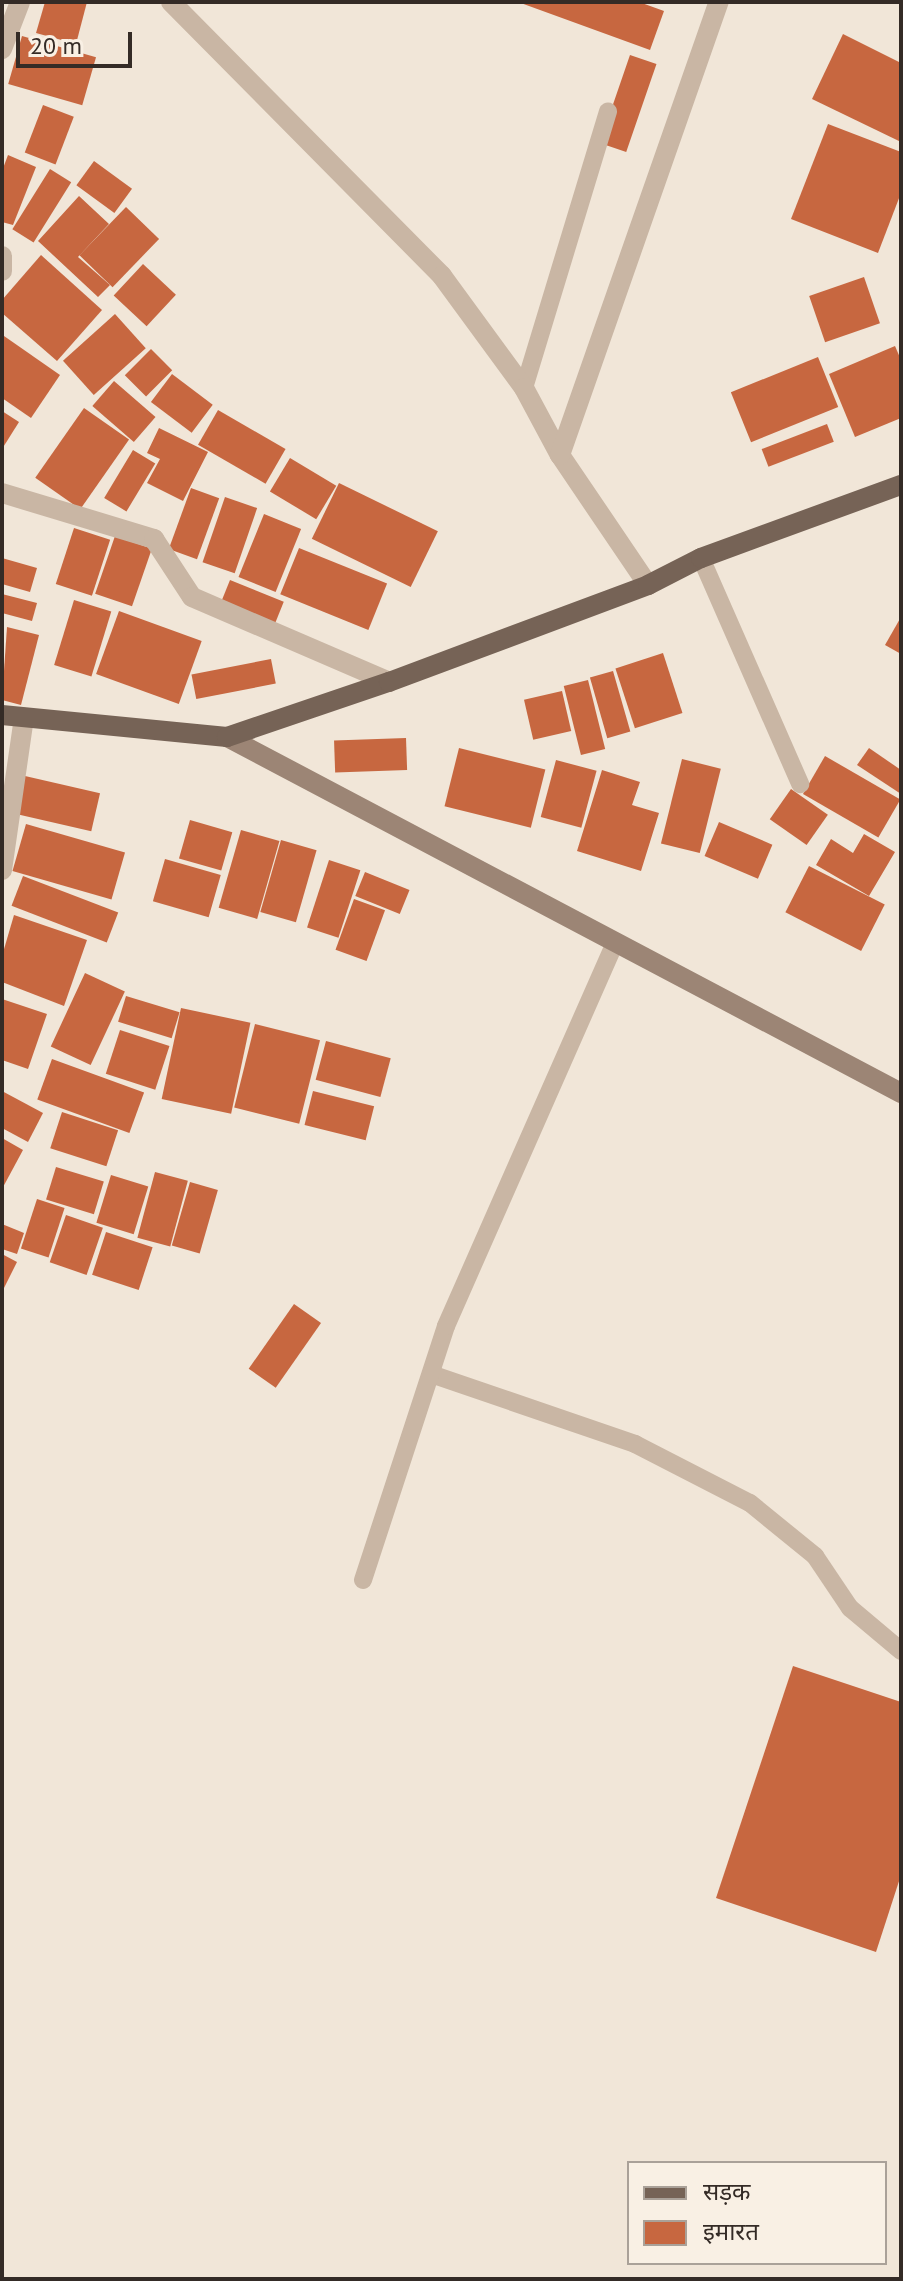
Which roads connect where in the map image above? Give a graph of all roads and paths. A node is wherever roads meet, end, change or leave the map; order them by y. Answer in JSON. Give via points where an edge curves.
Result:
{"nodes":[{"id":1,"x":20,"y":2,"type":"edge"},
{"id":2,"x":171,"y":2,"type":"edge"},
{"id":3,"x":719,"y":2,"type":"edge"},
{"id":4,"x":2,"y":49,"type":"edge"},
{"id":5,"x":608,"y":111,"type":"dead end"},
{"id":6,"x":2,"y":256,"type":"edge"},
{"id":7,"x":2,"y":271,"type":"edge"},
{"id":8,"x":524,"y":388,"type":"junction"},
{"id":9,"x":560,"y":455,"type":"junction"},
{"id":10,"x":901,"y":485,"type":"edge"},
{"id":11,"x":2,"y":493,"type":"edge"},
{"id":12,"x":701,"y":558,"type":"junction"},
{"id":13,"x":648,"y":585,"type":"junction"},
{"id":14,"x":389,"y":682,"type":"junction"},
{"id":15,"x":2,"y":715,"type":"edge"},
{"id":16,"x":24,"y":718,"type":"junction"},
{"id":17,"x":227,"y":737,"type":"junction"},
{"id":18,"x":800,"y":784,"type":"dead end"},
{"id":19,"x":2,"y":870,"type":"edge"},
{"id":20,"x":615,"y":943,"type":"junction"},
{"id":21,"x":901,"y":1093,"type":"edge"},
{"id":22,"x":431,"y":1374,"type":"junction"},
{"id":23,"x":363,"y":1580,"type":"dead end"},
{"id":24,"x":901,"y":1651,"type":"edge"}],
"edges":[{"from":1,"to":4,"type":"street"},
{"from":2,"to":8,"type":"street","via":[[442,276]]},
{"from":3,"to":9,"type":"street"},
{"from":5,"to":8,"type":"lane"},
{"from":6,"to":7,"type":"street"},
{"from":8,"to":9,"type":"street"},
{"from":9,"to":13,"type":"street"},
{"from":10,"to":12,"type":"main road"},
{"from":11,"to":14,"type":"street","via":[[154,539],[192,597]]},
{"from":12,"to":13,"type":"main road"},
{"from":12,"to":18,"type":"lane"},
{"from":13,"to":14,"type":"main road"},
{"from":14,"to":17,"type":"main road"},
{"from":15,"to":16,"type":"main road"},
{"from":16,"to":17,"type":"main road"},
{"from":16,"to":19,"type":"street"},
{"from":17,"to":20,"type":"street"},
{"from":20,"to":21,"type":"street"},
{"from":20,"to":22,"type":"lane","via":[[480,1242]]},
{"from":22,"to":23,"type":"lane"},
{"from":22,"to":24,"type":"lane","via":[[603,1431],[678,1462],[750,1503],[815,1556],[850,1608]]}]}
